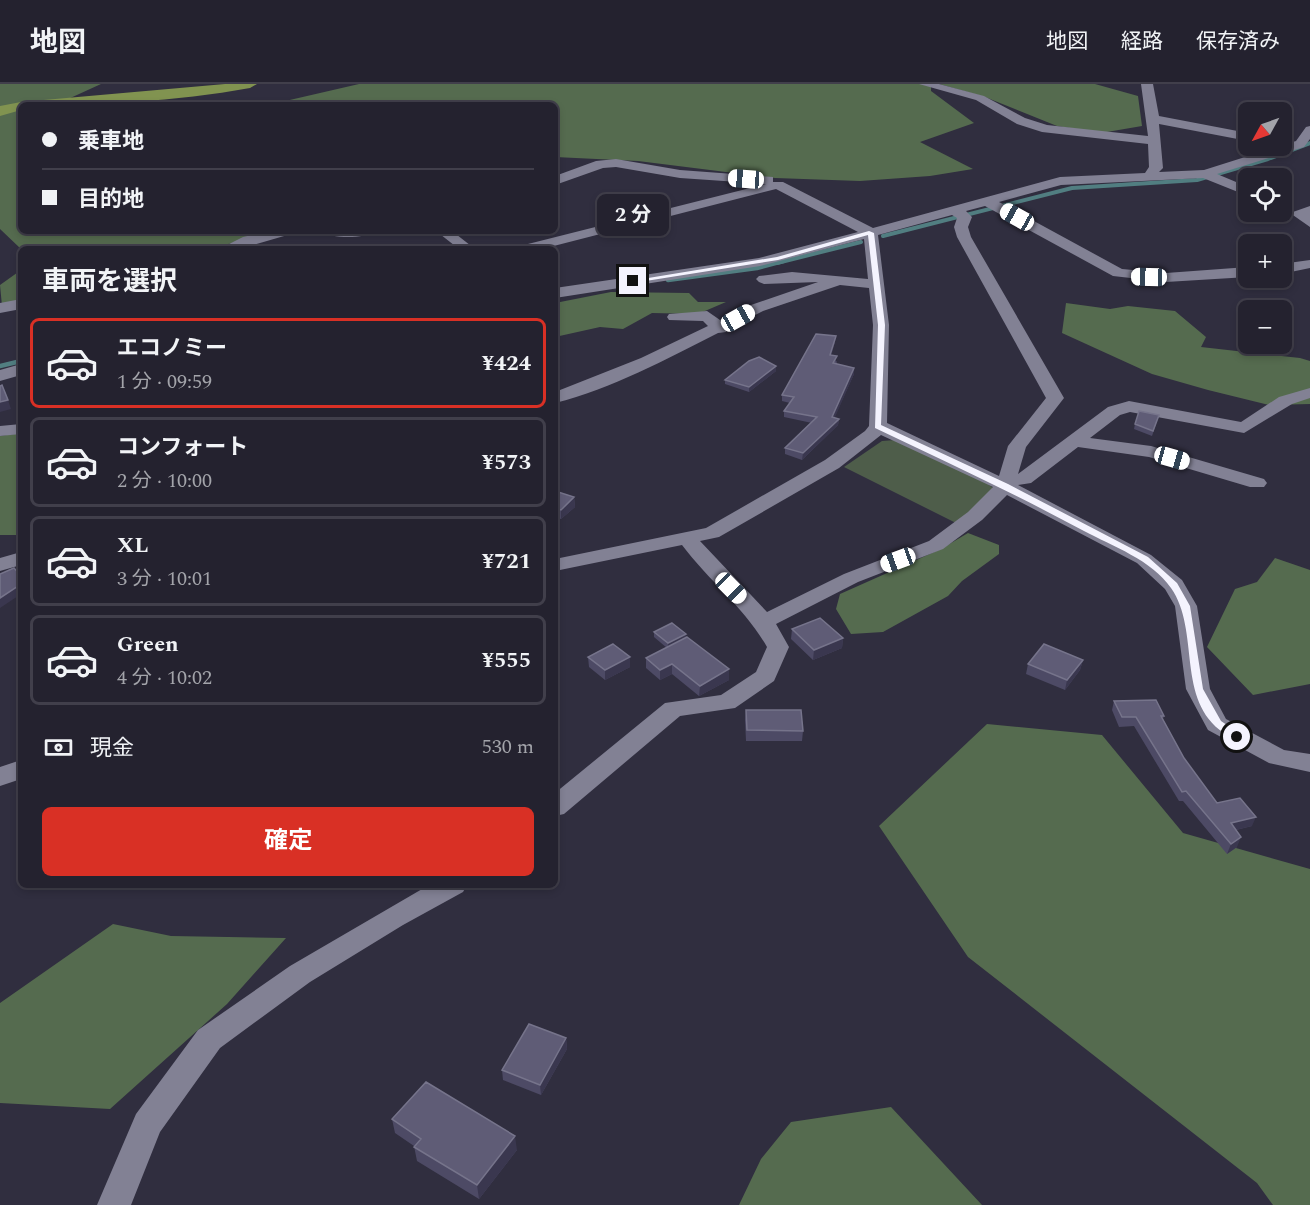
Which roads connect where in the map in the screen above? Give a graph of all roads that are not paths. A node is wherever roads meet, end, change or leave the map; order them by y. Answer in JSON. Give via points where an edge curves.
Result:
{"nodes":[{"id":1,"x":250,"y":84,"type":"edge"},
{"id":2,"x":925,"y":84,"type":"edge"},
{"id":3,"x":1147,"y":84,"type":"edge"},
{"id":4,"x":50,"y":102,"type":"edge"},
{"id":5,"x":18,"y":107,"type":"edge"},
{"id":6,"x":0,"y":111,"type":"edge"},
{"id":7,"x":1153,"y":119,"type":"junction"},
{"id":8,"x":1310,"y":130,"type":"edge"},
{"id":9,"x":1238,"y":135,"type":"edge"},
{"id":10,"x":1155,"y":141,"type":"junction"},
{"id":11,"x":1297,"y":145,"type":"edge"},
{"id":12,"x":1150,"y":175,"type":"junction"},
{"id":13,"x":1209,"y":176,"type":"junction"},
{"id":14,"x":558,"y":180,"type":"edge"},
{"id":15,"x":778,"y":185,"type":"junction"},
{"id":16,"x":1238,"y":188,"type":"edge"},
{"id":17,"x":992,"y":203,"type":"junction"},
{"id":18,"x":1304,"y":212,"type":"edge"},
{"id":19,"x":959,"y":213,"type":"junction"},
{"id":20,"x":1310,"y":223,"type":"edge"},
{"id":21,"x":871,"y":233,"type":"junction"},
{"id":22,"x":273,"y":234,"type":"edge"},
{"id":23,"x":447,"y":234,"type":"edge"},
{"id":24,"x":233,"y":246,"type":"edge"},
{"id":25,"x":464,"y":246,"type":"edge"},
{"id":26,"x":537,"y":246,"type":"edge"},
{"id":27,"x":1310,"y":264,"type":"edge"},
{"id":28,"x":1292,"y":267,"type":"edge"},
{"id":29,"x":1238,"y":273,"type":"edge"},
{"id":30,"x":764,"y":279,"type":"dead end"},
{"id":31,"x":836,"y":281,"type":"junction"},
{"id":32,"x":878,"y":284,"type":"junction"},
{"id":33,"x":558,"y":293,"type":"edge"},
{"id":34,"x":18,"y":305,"type":"edge"},
{"id":35,"x":0,"y":308,"type":"edge"},
{"id":36,"x":675,"y":317,"type":"dead end"},
{"id":37,"x":720,"y":329,"type":"junction"},
{"id":38,"x":18,"y":370,"type":"edge"},
{"id":39,"x":0,"y":376,"type":"edge"},
{"id":40,"x":1310,"y":393,"type":"edge"},
{"id":41,"x":558,"y":397,"type":"edge"},
{"id":42,"x":878,"y":426,"type":"junction"},
{"id":43,"x":18,"y":429,"type":"edge"},
{"id":44,"x":0,"y":431,"type":"edge"},
{"id":45,"x":1076,"y":441,"type":"junction"},
{"id":46,"x":1006,"y":483,"type":"junction"},
{"id":47,"x":1257,"y":483,"type":"dead end"},
{"id":48,"x":688,"y":539,"type":"junction"},
{"id":49,"x":558,"y":564,"type":"edge"},
{"id":50,"x":764,"y":622,"type":"junction"},
{"id":51,"x":1310,"y":763,"type":"edge"},
{"id":52,"x":18,"y":770,"type":"edge"},
{"id":53,"x":0,"y":777,"type":"edge"},
{"id":54,"x":558,"y":805,"type":"edge"},
{"id":55,"x":447,"y":888,"type":"edge"},
{"id":56,"x":114,"y":1205,"type":"edge"}],
"edges":[{"from":1,"to":4,"type":"main road"},
{"from":2,"to":10,"type":"street","via":[[980,98],[1021,121],[1046,129]]},
{"from":3,"to":7,"type":"street"},
{"from":5,"to":6,"type":"main road"},
{"from":7,"to":9,"type":"street"},
{"from":7,"to":10,"type":"street"},
{"from":8,"to":11,"type":"street"},
{"from":10,"to":12,"type":"street","via":[[1156,168]]},
{"from":11,"to":13,"type":"street"},
{"from":12,"to":13,"type":"street"},
{"from":12,"to":17,"type":"street","via":[[1059,181]]},
{"from":13,"to":16,"type":"street"},
{"from":14,"to":15,"type":"street","via":[[591,167],[616,163],[680,174],[768,180]]},
{"from":15,"to":21,"type":"street"},
{"from":15,"to":26,"type":"street"},
{"from":17,"to":19,"type":"street"},
{"from":17,"to":29,"type":"street","via":[[1118,273],[1162,277]]},
{"from":18,"to":20,"type":"street"},
{"from":19,"to":21,"type":"street"},
{"from":19,"to":46,"type":"street","via":[[964,237],[1055,398],[1017,446]]},
{"from":21,"to":32,"type":"street"},
{"from":21,"to":33,"type":"street","via":[[778,258],[634,286]]},
{"from":22,"to":24,"type":"street"},
{"from":23,"to":25,"type":"street"},
{"from":27,"to":28,"type":"street"},
{"from":30,"to":31,"type":"street","via":[[808,276]]},
{"from":31,"to":32,"type":"street"},
{"from":31,"to":37,"type":"street","via":[[757,308]]},
{"from":32,"to":42,"type":"street"},
{"from":34,"to":35,"type":"street"},
{"from":36,"to":37,"type":"street","via":[[707,316]]},
{"from":37,"to":41,"type":"street"},
{"from":38,"to":39,"type":"street"},
{"from":40,"to":45,"type":"street","via":[[1284,403],[1244,428],[1129,405],[1114,411]]},
{"from":42,"to":46,"type":"street"},
{"from":42,"to":48,"type":"street","via":[[872,435],[832,464],[712,533]]},
{"from":43,"to":44,"type":"street"},
{"from":45,"to":46,"type":"street","via":[[1024,479]]},
{"from":45,"to":47,"type":"street","via":[[1151,452]]},
{"from":46,"to":50,"type":"street","via":[[975,516],[936,545],[851,578]]},
{"from":46,"to":51,"type":"street","via":[[1144,559],[1174,585],[1185,606],[1198,689],[1217,724],[1278,757]]},
{"from":48,"to":49,"type":"street"},
{"from":48,"to":50,"type":"street"},
{"from":50,"to":54,"type":"street","via":[[778,647],[766,676],[727,702],[673,709]]},
{"from":52,"to":53,"type":"street"},
{"from":55,"to":56,"type":"street","via":[[300,974],[209,1038],[147,1124]]}]}
